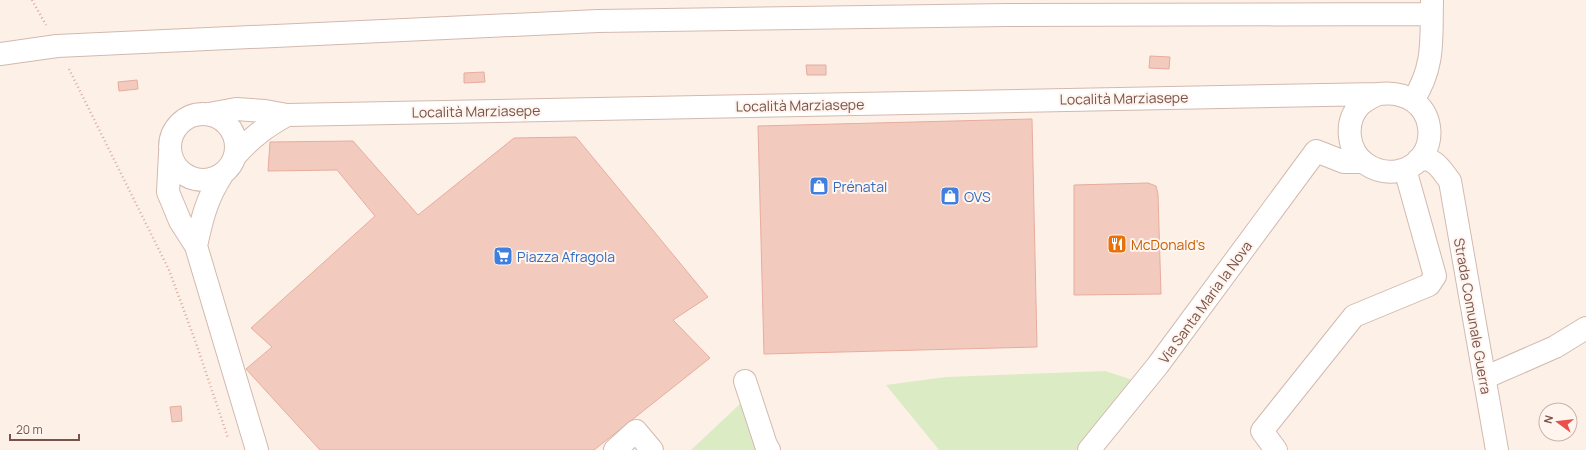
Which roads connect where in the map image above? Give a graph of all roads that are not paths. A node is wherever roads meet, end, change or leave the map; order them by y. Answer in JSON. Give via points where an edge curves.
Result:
{"nodes":[{"id":1,"x":1432,"y":7,"type":"edge"},
{"id":2,"x":0,"y":54,"type":"edge"},
{"id":3,"x":1314,"y":94,"type":"junction"},
{"id":4,"x":1378,"y":94,"type":"junction"},
{"id":5,"x":1413,"y":100,"type":"junction"},
{"id":6,"x":209,"y":114,"type":"junction"},
{"id":7,"x":287,"y":115,"type":"junction"},
{"id":8,"x":1351,"y":124,"type":"junction"},
{"id":9,"x":170,"y":153,"type":"junction"},
{"id":10,"x":234,"y":156,"type":"junction"},
{"id":11,"x":1362,"y":162,"type":"junction"},
{"id":12,"x":1412,"y":165,"type":"junction"},
{"id":13,"x":222,"y":174,"type":"junction"},
{"id":14,"x":196,"y":246,"type":"junction"},
{"id":15,"x":1586,"y":328,"type":"edge"},
{"id":16,"x":1484,"y":378,"type":"junction"},
{"id":17,"x":745,"y":381,"type":"dead end"},
{"id":18,"x":257,"y":450,"type":"edge"},
{"id":19,"x":615,"y":450,"type":"edge"},
{"id":20,"x":652,"y":450,"type":"edge"},
{"id":21,"x":769,"y":450,"type":"edge"},
{"id":22,"x":1089,"y":450,"type":"edge"},
{"id":23,"x":1276,"y":450,"type":"edge"},
{"id":24,"x":1497,"y":450,"type":"edge"}],
"edges":[{"from":1,"to":2,"type":"street","via":[[598,21],[57,46]]},
{"from":1,"to":5,"type":"street","via":[[1430,61],[1425,78]]},
{"from":3,"to":4,"type":"street","name":"Località Marziasepe"},
{"from":3,"to":7,"type":"street","name":"Località Marziasepe"},
{"from":3,"to":8,"type":"street","via":[[1330,104]]},
{"from":4,"to":5,"type":"street","via":[[1402,94]]},
{"from":4,"to":8,"type":"street","via":[[1360,105]]},
{"from":5,"to":12,"type":"street","via":[[1427,117],[1429,129],[1427,145]]},
{"from":6,"to":7,"type":"street","name":"Località Marziasepe","via":[[236,110]]},
{"from":6,"to":9,"type":"street","via":[[198,114],[179,123],[173,132]]},
{"from":6,"to":10,"type":"street","via":[[227,124],[233,134],[236,145]]},
{"from":7,"to":10,"type":"street","via":[[267,126]]},
{"from":8,"to":11,"type":"street","via":[[1351,144]]},
{"from":9,"to":13,"type":"street","via":[[173,163],[189,178],[211,179]]},
{"from":9,"to":14,"type":"street","via":[[168,192],[180,221]]},
{"from":10,"to":13,"type":"street","via":[[230,166]]},
{"from":11,"to":12,"type":"street","via":[[1380,171],[1391,172]]},
{"from":11,"to":22,"type":"street","name":"Via Santa Maria la Nova","via":[[1344,162],[1316,151],[1158,365]]},
{"from":12,"to":16,"type":"street","name":"Strada Comunale Guerra","via":[[1425,159],[1436,163],[1450,182]]},
{"from":12,"to":23,"type":"street","via":[[1435,276],[1429,285],[1354,316],[1262,431]]},
{"from":13,"to":14,"type":"street","via":[[212,191],[201,221]]},
{"from":14,"to":18,"type":"street"},
{"from":15,"to":16,"type":"street","via":[[1555,347]]},
{"from":16,"to":24,"type":"street","name":"Strada Comunale Guerra"},
{"from":17,"to":21,"type":"street"},
{"from":19,"to":20,"type":"street","via":[[636,431]]}]}
